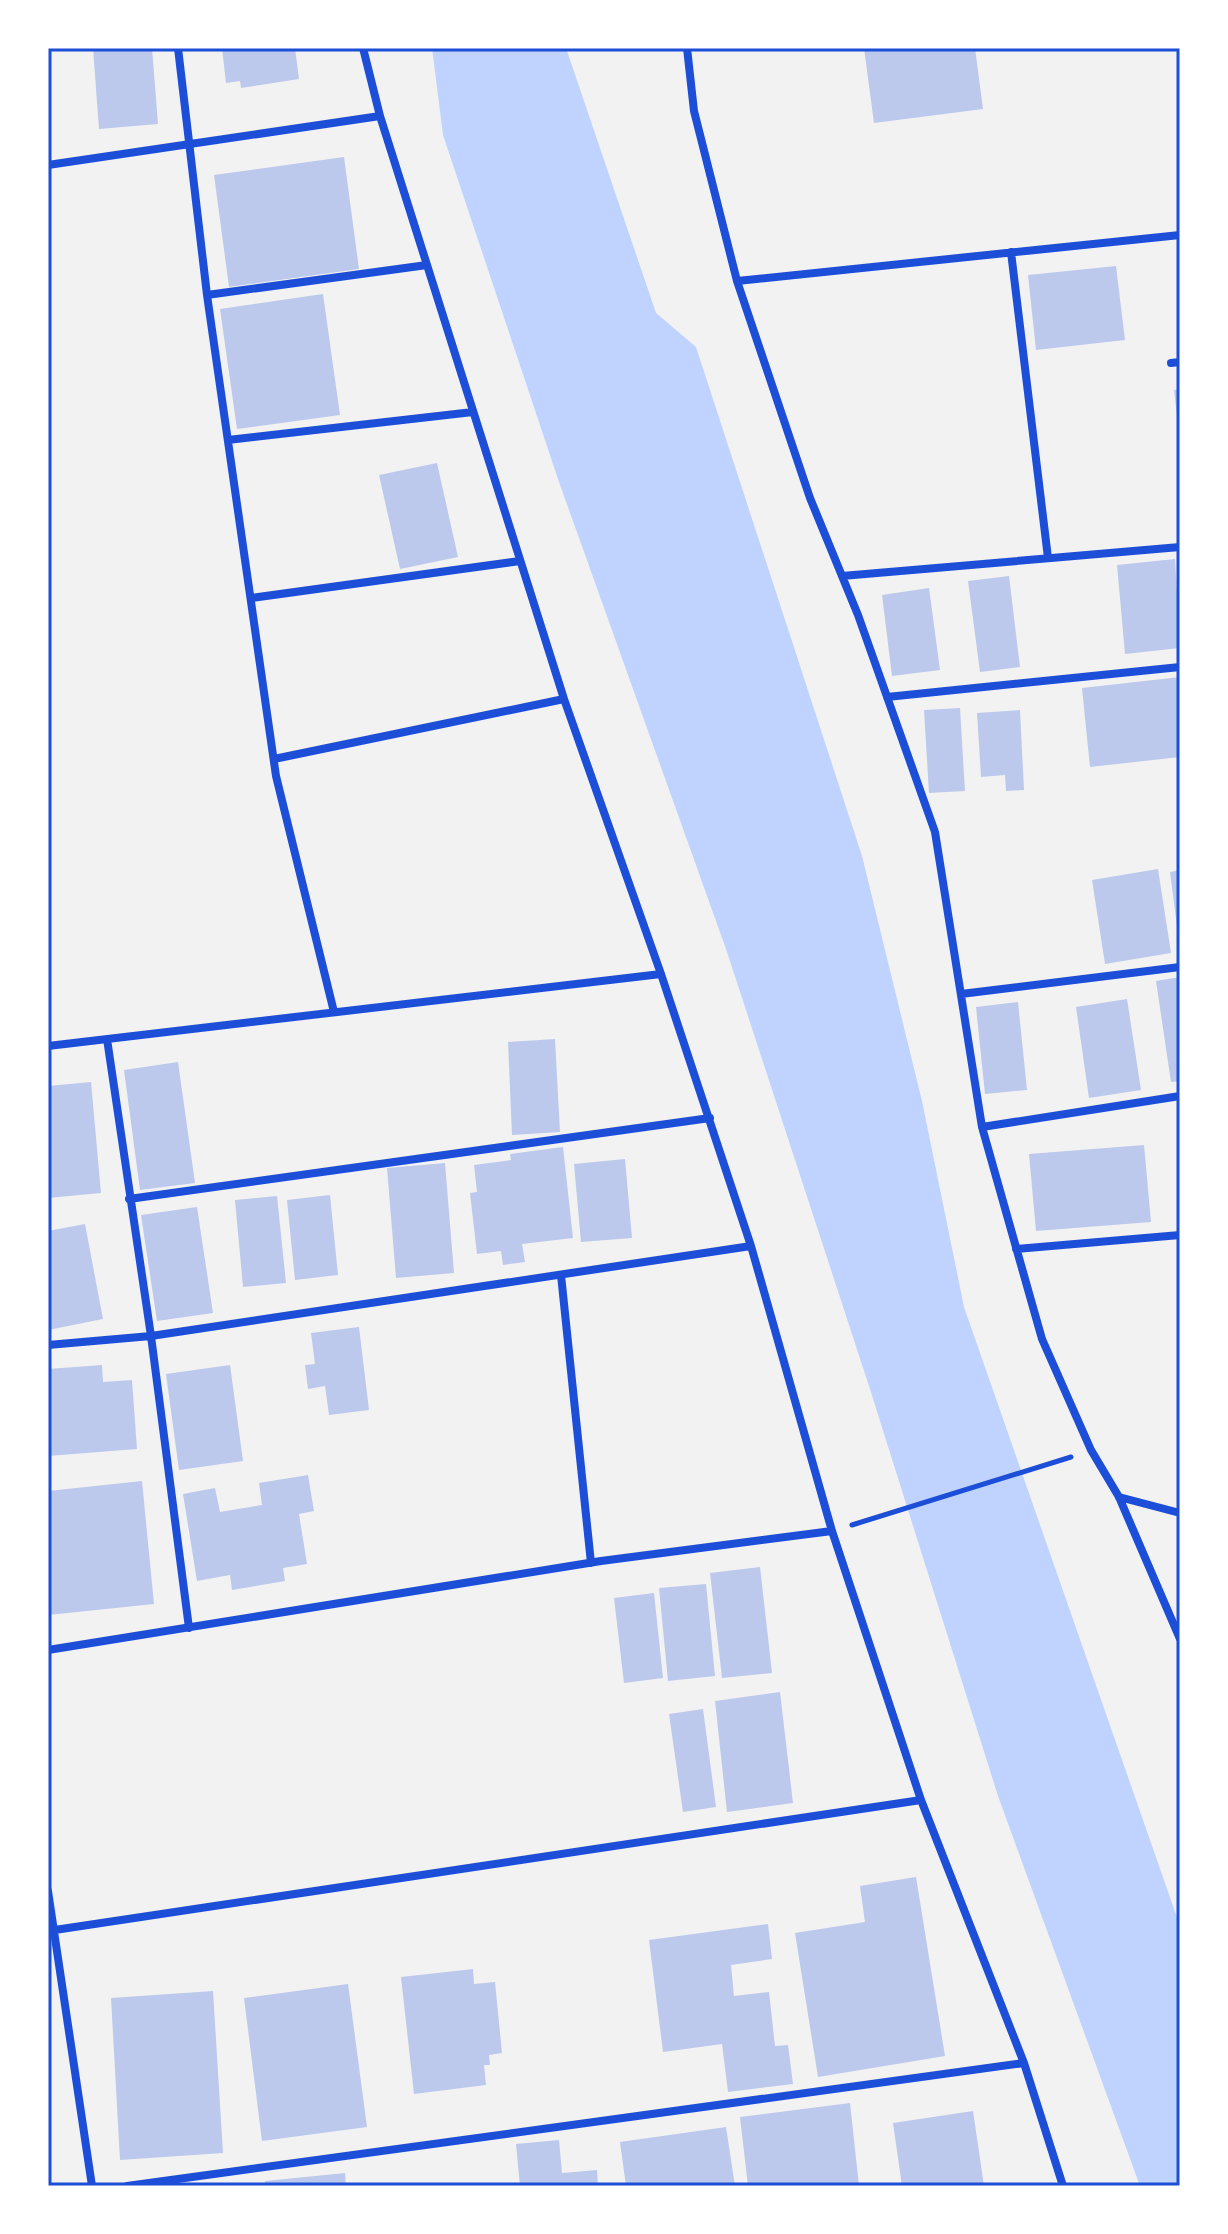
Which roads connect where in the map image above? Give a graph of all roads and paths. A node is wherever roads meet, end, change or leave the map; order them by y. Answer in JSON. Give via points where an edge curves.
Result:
{"nodes":[{"id":1,"x":178,"y":48,"type":"edge"},
{"id":2,"x":363,"y":48,"type":"edge"},
{"id":3,"x":687,"y":48,"type":"edge"},
{"id":4,"x":380,"y":116,"type":"junction"},
{"id":5,"x":188,"y":145,"type":"junction"},
{"id":6,"x":48,"y":165,"type":"edge"},
{"id":7,"x":1180,"y":235,"type":"edge"},
{"id":8,"x":1011,"y":252,"type":"junction"},
{"id":9,"x":427,"y":265,"type":"junction"},
{"id":10,"x":737,"y":281,"type":"junction"},
{"id":11,"x":207,"y":295,"type":"junction"},
{"id":12,"x":473,"y":412,"type":"junction"},
{"id":13,"x":228,"y":440,"type":"junction"},
{"id":14,"x":1180,"y":547,"type":"edge"},
{"id":15,"x":1048,"y":558,"type":"junction"},
{"id":16,"x":520,"y":561,"type":"junction"},
{"id":17,"x":842,"y":576,"type":"junction"},
{"id":18,"x":251,"y":598,"type":"junction"},
{"id":19,"x":1180,"y":667,"type":"edge"},
{"id":20,"x":887,"y":697,"type":"junction"},
{"id":21,"x":564,"y":699,"type":"junction"},
{"id":22,"x":274,"y":759,"type":"junction"},
{"id":23,"x":1180,"y":967,"type":"edge"},
{"id":24,"x":661,"y":974,"type":"junction"},
{"id":25,"x":961,"y":994,"type":"junction"},
{"id":26,"x":334,"y":1012,"type":"junction"},
{"id":27,"x":107,"y":1039,"type":"junction"},
{"id":28,"x":48,"y":1046,"type":"edge"},
{"id":29,"x":1180,"y":1096,"type":"edge"},
{"id":30,"x":710,"y":1118,"type":"junction"},
{"id":31,"x":982,"y":1127,"type":"junction"},
{"id":32,"x":129,"y":1199,"type":"junction"},
{"id":33,"x":1180,"y":1235,"type":"edge"},
{"id":34,"x":751,"y":1246,"type":"junction"},
{"id":35,"x":1016,"y":1249,"type":"junction"},
{"id":36,"x":561,"y":1275,"type":"junction"},
{"id":37,"x":151,"y":1336,"type":"junction"},
{"id":38,"x":48,"y":1345,"type":"edge"},
{"id":39,"x":1091,"y":1450,"type":"junction"},
{"id":40,"x":1119,"y":1497,"type":"junction"},
{"id":41,"x":1180,"y":1513,"type":"edge"},
{"id":42,"x":872,"y":1520,"type":"dead end"},
{"id":43,"x":832,"y":1531,"type":"junction"},
{"id":44,"x":591,"y":1563,"type":"junction"},
{"id":45,"x":189,"y":1628,"type":"junction"},
{"id":46,"x":1180,"y":1639,"type":"edge"},
{"id":47,"x":48,"y":1650,"type":"edge"},
{"id":48,"x":921,"y":1800,"type":"junction"},
{"id":49,"x":48,"y":1891,"type":"edge"},
{"id":50,"x":51,"y":1930,"type":"edge"},
{"id":51,"x":1024,"y":2063,"type":"junction"},
{"id":52,"x":92,"y":2186,"type":"edge"},
{"id":53,"x":127,"y":2186,"type":"edge"},
{"id":54,"x":1063,"y":2186,"type":"edge"}],
"edges":[{"from":1,"to":5,"type":"street"},
{"from":2,"to":4,"type":"street"},
{"from":3,"to":10,"type":"street","via":[[694,111]]},
{"from":4,"to":5,"type":"street"},
{"from":4,"to":9,"type":"street"},
{"from":5,"to":6,"type":"street"},
{"from":5,"to":11,"type":"street"},
{"from":7,"to":8,"type":"street"},
{"from":8,"to":10,"type":"street"},
{"from":8,"to":15,"type":"street"},
{"from":9,"to":11,"type":"street"},
{"from":9,"to":12,"type":"street"},
{"from":10,"to":17,"type":"street"},
{"from":11,"to":13,"type":"street"},
{"from":12,"to":13,"type":"street"},
{"from":12,"to":16,"type":"street"},
{"from":13,"to":18,"type":"street"},
{"from":14,"to":15,"type":"street"},
{"from":15,"to":17,"type":"street"},
{"from":16,"to":18,"type":"street"},
{"from":16,"to":21,"type":"street"},
{"from":17,"to":20,"type":"street"},
{"from":18,"to":22,"type":"street"},
{"from":19,"to":20,"type":"street"},
{"from":20,"to":25,"type":"street","via":[[935,832]]},
{"from":21,"to":22,"type":"street"},
{"from":21,"to":24,"type":"street"},
{"from":22,"to":26,"type":"street"},
{"from":23,"to":25,"type":"street"},
{"from":24,"to":26,"type":"street"},
{"from":24,"to":30,"type":"street"},
{"from":25,"to":31,"type":"street"},
{"from":26,"to":27,"type":"street"},
{"from":27,"to":28,"type":"street"},
{"from":27,"to":32,"type":"street"},
{"from":29,"to":31,"type":"street"},
{"from":30,"to":32,"type":"street"},
{"from":30,"to":34,"type":"street"},
{"from":31,"to":35,"type":"street"},
{"from":32,"to":37,"type":"street"},
{"from":33,"to":35,"type":"street"},
{"from":34,"to":36,"type":"street"},
{"from":34,"to":43,"type":"street"},
{"from":35,"to":39,"type":"street","via":[[1042,1339]]},
{"from":36,"to":37,"type":"street"},
{"from":36,"to":44,"type":"street"},
{"from":37,"to":38,"type":"street"},
{"from":37,"to":45,"type":"street"},
{"from":39,"to":40,"type":"street"},
{"from":39,"to":42,"type":"path"},
{"from":40,"to":41,"type":"street"},
{"from":40,"to":46,"type":"street"},
{"from":43,"to":44,"type":"street"},
{"from":43,"to":48,"type":"street"},
{"from":44,"to":45,"type":"street"},
{"from":45,"to":47,"type":"street"},
{"from":48,"to":50,"type":"street"},
{"from":48,"to":51,"type":"street"},
{"from":49,"to":50,"type":"street"},
{"from":50,"to":52,"type":"street"},
{"from":51,"to":53,"type":"street"},
{"from":51,"to":54,"type":"street"}]}
